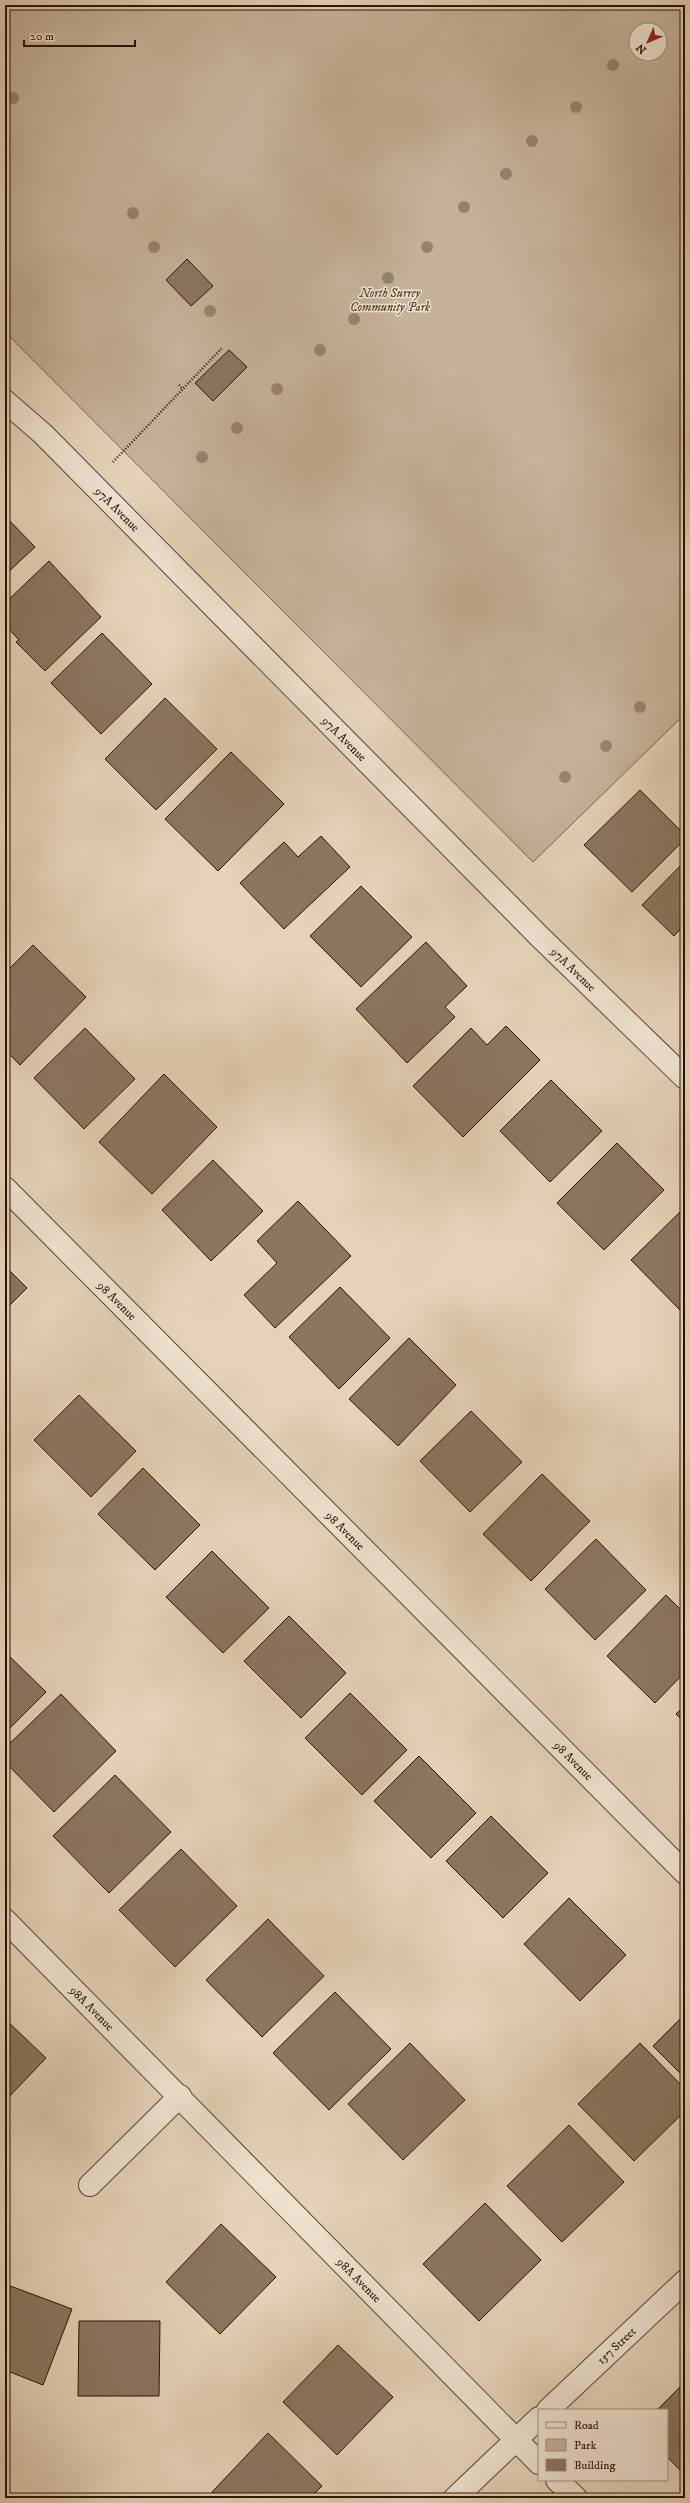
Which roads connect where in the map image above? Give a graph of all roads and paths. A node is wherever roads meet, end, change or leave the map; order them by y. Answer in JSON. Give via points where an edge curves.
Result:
{"nodes":[{"id":1,"x":222,"y":348,"type":"dead end"},
{"id":2,"x":179,"y":385,"type":"dead end"},
{"id":3,"x":183,"y":389,"type":"junction"},
{"id":4,"x":5,"y":401,"type":"edge"},
{"id":5,"x":109,"y":467,"type":"dead end"},
{"id":6,"x":685,"y":1078,"type":"edge"},
{"id":7,"x":5,"y":1188,"type":"edge"},
{"id":8,"x":685,"y":1873,"type":"edge"},
{"id":9,"x":5,"y":1920,"type":"edge"},
{"id":10,"x":180,"y":2096,"type":"junction"},
{"id":11,"x":90,"y":2185,"type":"dead end"},
{"id":12,"x":685,"y":2281,"type":"edge"},
{"id":13,"x":549,"y":2409,"type":"edge"},
{"id":14,"x":538,"y":2419,"type":"edge"},
{"id":15,"x":515,"y":2441,"type":"junction"},
{"id":16,"x":538,"y":2462,"type":"edge"},
{"id":17,"x":558,"y":2481,"type":"edge"},
{"id":18,"x":455,"y":2498,"type":"edge"},
{"id":19,"x":576,"y":2498,"type":"edge"}],
"edges":[{"from":1,"to":3,"type":"path"},
{"from":2,"to":3,"type":"path"},
{"from":3,"to":5,"type":"path"},
{"from":4,"to":6,"type":"street","name":"97A Avenue","via":[[43,434],[540,937]]},
{"from":7,"to":8,"type":"street","name":"98 Avenue"},
{"from":9,"to":10,"type":"street","name":"98A Avenue"},
{"from":10,"to":11,"type":"street"},
{"from":10,"to":15,"type":"street","name":"98A Avenue"},
{"from":12,"to":13,"type":"street","name":"157 Street"},
{"from":14,"to":15,"type":"street"},
{"from":15,"to":16,"type":"street","name":"98A Avenue"},
{"from":15,"to":18,"type":"street"},
{"from":17,"to":19,"type":"street"}]}
